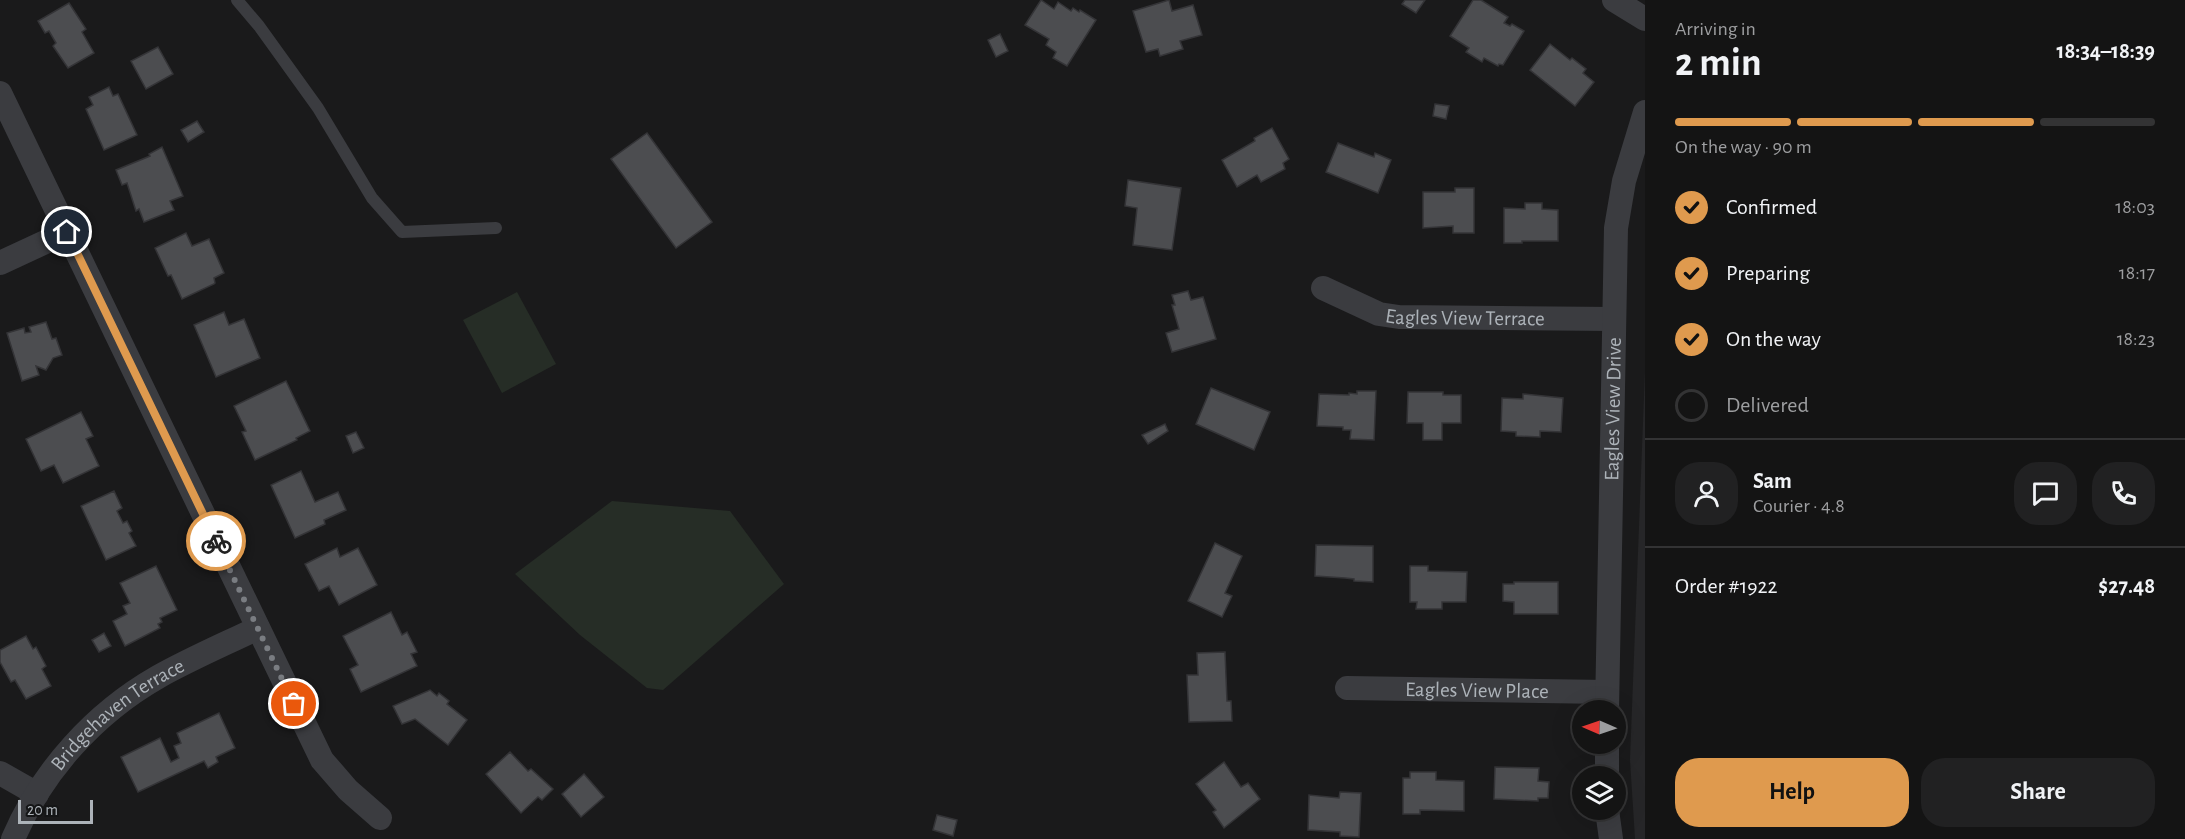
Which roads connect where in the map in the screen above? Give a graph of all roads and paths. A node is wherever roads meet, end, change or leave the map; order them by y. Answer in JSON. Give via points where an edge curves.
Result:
{"nodes":[{"id":1,"x":237,"y":0,"type":"edge"},
{"id":2,"x":1614,"y":0,"type":"edge"},
{"id":3,"x":1645,"y":20,"type":"edge"},
{"id":4,"x":0,"y":93,"type":"edge"},
{"id":5,"x":1645,"y":112,"type":"edge"},
{"id":6,"x":496,"y":228,"type":"dead end"},
{"id":7,"x":67,"y":232,"type":"junction"},
{"id":8,"x":0,"y":263,"type":"edge"},
{"id":9,"x":1323,"y":288,"type":"dead end"},
{"id":10,"x":1614,"y":318,"type":"junction"},
{"id":11,"x":258,"y":628,"type":"junction"},
{"id":12,"x":1347,"y":688,"type":"dead end"},
{"id":13,"x":1572,"y":700,"type":"edge"},
{"id":14,"x":1607,"y":700,"type":"edge"},
{"id":15,"x":0,"y":773,"type":"edge"},
{"id":16,"x":37,"y":794,"type":"junction"},
{"id":17,"x":380,"y":818,"type":"dead end"},
{"id":18,"x":1608,"y":820,"type":"edge"},
{"id":19,"x":13,"y":839,"type":"edge"},
{"id":20,"x":1611,"y":839,"type":"edge"}],
"edges":[{"from":1,"to":6,"type":"lane","via":[[318,108],[372,198],[402,232]]},
{"from":2,"to":3,"type":"street"},
{"from":4,"to":7,"type":"street"},
{"from":5,"to":10,"type":"street","name":"Eagles View Drive","via":[[1624,181],[1616,228]]},
{"from":7,"to":8,"type":"street"},
{"from":7,"to":11,"type":"street"},
{"from":9,"to":10,"type":"street","name":"Eagles View Terrace","via":[[1379,314],[1399,317]]},
{"from":10,"to":14,"type":"street","name":"Eagles View Drive"},
{"from":11,"to":16,"type":"street","name":"Bridgehaven Terrace","via":[[158,677],[104,715],[57,764]]},
{"from":11,"to":17,"type":"street","via":[[322,760]]},
{"from":12,"to":13,"type":"street","name":"Eagles View Place"},
{"from":15,"to":16,"type":"street"},
{"from":16,"to":19,"type":"street","name":"Bridgehaven Terrace"},
{"from":18,"to":20,"type":"street"}]}
